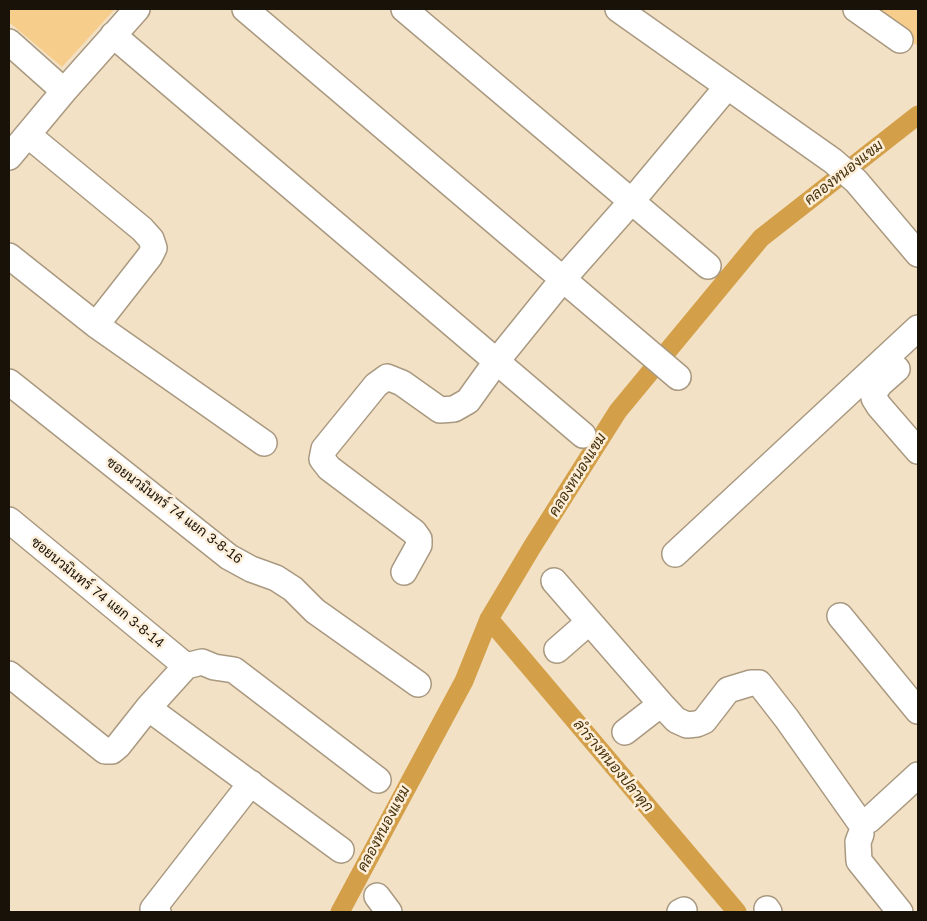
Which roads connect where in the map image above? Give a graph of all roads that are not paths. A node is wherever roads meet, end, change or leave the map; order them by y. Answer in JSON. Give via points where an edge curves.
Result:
{"nodes":[{"id":1,"x":137,"y":9,"type":"edge"},
{"id":2,"x":245,"y":9,"type":"edge"},
{"id":3,"x":404,"y":9,"type":"edge"},
{"id":4,"x":618,"y":9,"type":"edge"},
{"id":5,"x":856,"y":9,"type":"edge"},
{"id":6,"x":113,"y":35,"type":"junction"},
{"id":7,"x":900,"y":40,"type":"dead end"},
{"id":8,"x":9,"y":42,"type":"edge"},
{"id":9,"x":727,"y":87,"type":"junction"},
{"id":10,"x":64,"y":91,"type":"junction"},
{"id":11,"x":28,"y":135,"type":"junction"},
{"id":12,"x":9,"y":158,"type":"edge"},
{"id":13,"x":631,"y":202,"type":"junction"},
{"id":14,"x":918,"y":254,"type":"edge"},
{"id":15,"x":9,"y":256,"type":"edge"},
{"id":16,"x":708,"y":266,"type":"dead end"},
{"id":17,"x":563,"y":279,"type":"junction"},
{"id":18,"x":96,"y":325,"type":"junction"},
{"id":19,"x":918,"y":328,"type":"edge"},
{"id":20,"x":918,"y":350,"type":"edge"},
{"id":21,"x":496,"y":362,"type":"junction"},
{"id":22,"x":672,"y":372,"type":"dead end"},
{"id":23,"x":9,"y":382,"type":"edge"},
{"id":24,"x":583,"y":435,"type":"dead end"},
{"id":25,"x":264,"y":443,"type":"dead end"},
{"id":26,"x":918,"y":451,"type":"edge"},
{"id":27,"x":9,"y":520,"type":"edge"},
{"id":28,"x":675,"y":554,"type":"dead end"},
{"id":29,"x":404,"y":572,"type":"dead end"},
{"id":30,"x":554,"y":581,"type":"dead end"},
{"id":31,"x":840,"y":616,"type":"dead end"},
{"id":32,"x":589,"y":622,"type":"junction"},
{"id":33,"x":557,"y":650,"type":"dead end"},
{"id":34,"x":186,"y":666,"type":"junction"},
{"id":35,"x":9,"y":674,"type":"edge"},
{"id":36,"x":418,"y":684,"type":"dead end"},
{"id":37,"x":661,"y":704,"type":"junction"},
{"id":38,"x":148,"y":708,"type":"junction"},
{"id":39,"x":918,"y":711,"type":"edge"},
{"id":40,"x":625,"y":732,"type":"dead end"},
{"id":41,"x":918,"y":775,"type":"edge"},
{"id":42,"x":378,"y":780,"type":"dead end"},
{"id":43,"x":251,"y":783,"type":"junction"},
{"id":44,"x":863,"y":825,"type":"junction"},
{"id":45,"x":341,"y":850,"type":"dead end"},
{"id":46,"x":158,"y":912,"type":"edge"},
{"id":47,"x":900,"y":912,"type":"edge"}],
"edges":[{"from":1,"to":6,"type":"street"},
{"from":2,"to":17,"type":"street"},
{"from":3,"to":13,"type":"street"},
{"from":4,"to":9,"type":"street"},
{"from":5,"to":7,"type":"street"},
{"from":6,"to":10,"type":"street"},
{"from":6,"to":21,"type":"street"},
{"from":8,"to":10,"type":"street"},
{"from":9,"to":13,"type":"street"},
{"from":9,"to":14,"type":"street","via":[[833,161],[856,181]]},
{"from":10,"to":11,"type":"street"},
{"from":11,"to":12,"type":"street"},
{"from":11,"to":18,"type":"street","via":[[142,229],[154,248]]},
{"from":13,"to":16,"type":"street"},
{"from":13,"to":17,"type":"street"},
{"from":15,"to":18,"type":"street"},
{"from":17,"to":21,"type":"street"},
{"from":17,"to":22,"type":"street"},
{"from":18,"to":25,"type":"street"},
{"from":19,"to":28,"type":"street"},
{"from":20,"to":26,"type":"street","via":[[880,384],[874,398]]},
{"from":21,"to":24,"type":"street"},
{"from":21,"to":29,"type":"street","via":[[468,401],[454,409],[440,410],[388,377],[376,385],[324,449],[322,459],[329,468],[419,539]]},
{"from":23,"to":36,"type":"street","name":"ซอยนวมินทร์ 74 แยก 3-8-16","via":[[229,557],[293,589],[316,611]]},
{"from":27,"to":34,"type":"street","name":"ซอยนวมินทร์ 74 แยก 3-8-14"},
{"from":30,"to":32,"type":"street"},
{"from":31,"to":39,"type":"street"},
{"from":32,"to":33,"type":"street"},
{"from":32,"to":37,"type":"street"},
{"from":34,"to":38,"type":"street"},
{"from":34,"to":42,"type":"street","via":[[202,662],[234,670]]},
{"from":35,"to":38,"type":"street","via":[[105,751],[112,751],[118,746]]},
{"from":37,"to":40,"type":"street"},
{"from":37,"to":44,"type":"street","via":[[676,720],[687,725],[697,724],[704,721],[728,690],[759,683]]},
{"from":38,"to":43,"type":"street"},
{"from":41,"to":44,"type":"street"},
{"from":43,"to":45,"type":"street"},
{"from":43,"to":46,"type":"street","via":[[153,909]]},
{"from":44,"to":47,"type":"street","via":[[858,842],[859,861]]}]}
